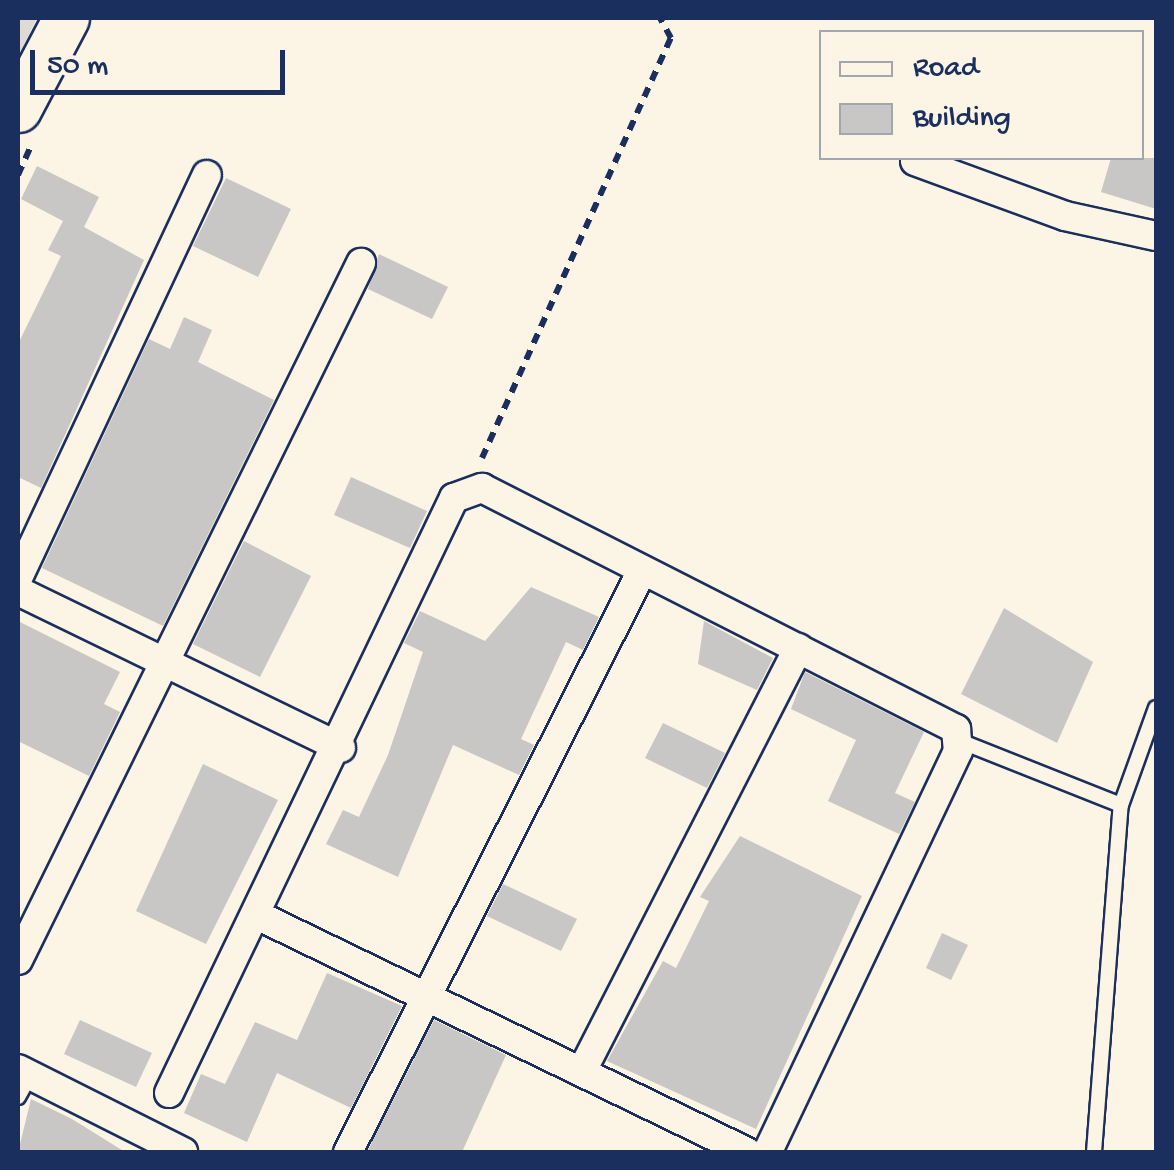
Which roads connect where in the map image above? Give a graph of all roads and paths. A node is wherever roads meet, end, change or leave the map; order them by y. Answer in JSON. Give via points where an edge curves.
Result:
{"nodes":[{"id":1,"x":66,"y":18,"type":"edge"},
{"id":2,"x":660,"y":18,"type":"edge"},
{"id":3,"x":18,"y":110,"type":"edge"},
{"id":4,"x":915,"y":161,"type":"dead end"},
{"id":5,"x":207,"y":175,"type":"dead end"},
{"id":6,"x":1156,"y":236,"type":"edge"},
{"id":7,"x":361,"y":263,"type":"dead end"},
{"id":8,"x":468,"y":489,"type":"junction"},
{"id":9,"x":642,"y":572,"type":"junction"},
{"id":10,"x":18,"y":578,"type":"edge"},
{"id":11,"x":18,"y":591,"type":"edge"},
{"id":12,"x":798,"y":648,"type":"junction"},
{"id":13,"x":162,"y":661,"type":"junction"},
{"id":14,"x":1156,"y":708,"type":"edge"},
{"id":15,"x":960,"y":741,"type":"junction"},
{"id":16,"x":341,"y":748,"type":"junction"},
{"id":17,"x":1121,"y":805,"type":"junction"},
{"id":18,"x":261,"y":917,"type":"junction"},
{"id":19,"x":18,"y":960,"type":"edge"},
{"id":20,"x":430,"y":998,"type":"junction"},
{"id":21,"x":582,"y":1072,"type":"junction"},
{"id":22,"x":22,"y":1080,"type":"edge"},
{"id":23,"x":170,"y":1094,"type":"dead end"},
{"id":24,"x":183,"y":1152,"type":"edge"},
{"id":25,"x":348,"y":1152,"type":"edge"},
{"id":26,"x":746,"y":1152,"type":"edge"},
{"id":27,"x":768,"y":1152,"type":"edge"},
{"id":28,"x":1094,"y":1152,"type":"edge"}],
"edges":[{"from":1,"to":3,"type":"highway"},
{"from":2,"to":8,"type":"path","via":[[671,38]]},
{"from":4,"to":6,"type":"street","via":[[1065,216]]},
{"from":5,"to":10,"type":"street"},
{"from":7,"to":13,"type":"street"},
{"from":8,"to":9,"type":"street","via":[[482,488]]},
{"from":8,"to":16,"type":"street","via":[[454,498]]},
{"from":9,"to":12,"type":"street"},
{"from":9,"to":20,"type":"street"},
{"from":11,"to":13,"type":"street"},
{"from":12,"to":15,"type":"street","via":[[956,730]]},
{"from":12,"to":21,"type":"street"},
{"from":13,"to":16,"type":"street"},
{"from":13,"to":19,"type":"street"},
{"from":14,"to":17,"type":"lane"},
{"from":15,"to":17,"type":"lane"},
{"from":15,"to":27,"type":"street"},
{"from":16,"to":18,"type":"street"},
{"from":17,"to":28,"type":"lane"},
{"from":18,"to":20,"type":"street"},
{"from":18,"to":23,"type":"street"},
{"from":20,"to":21,"type":"street"},
{"from":20,"to":25,"type":"street"},
{"from":21,"to":26,"type":"street"},
{"from":22,"to":24,"type":"street"}]}
